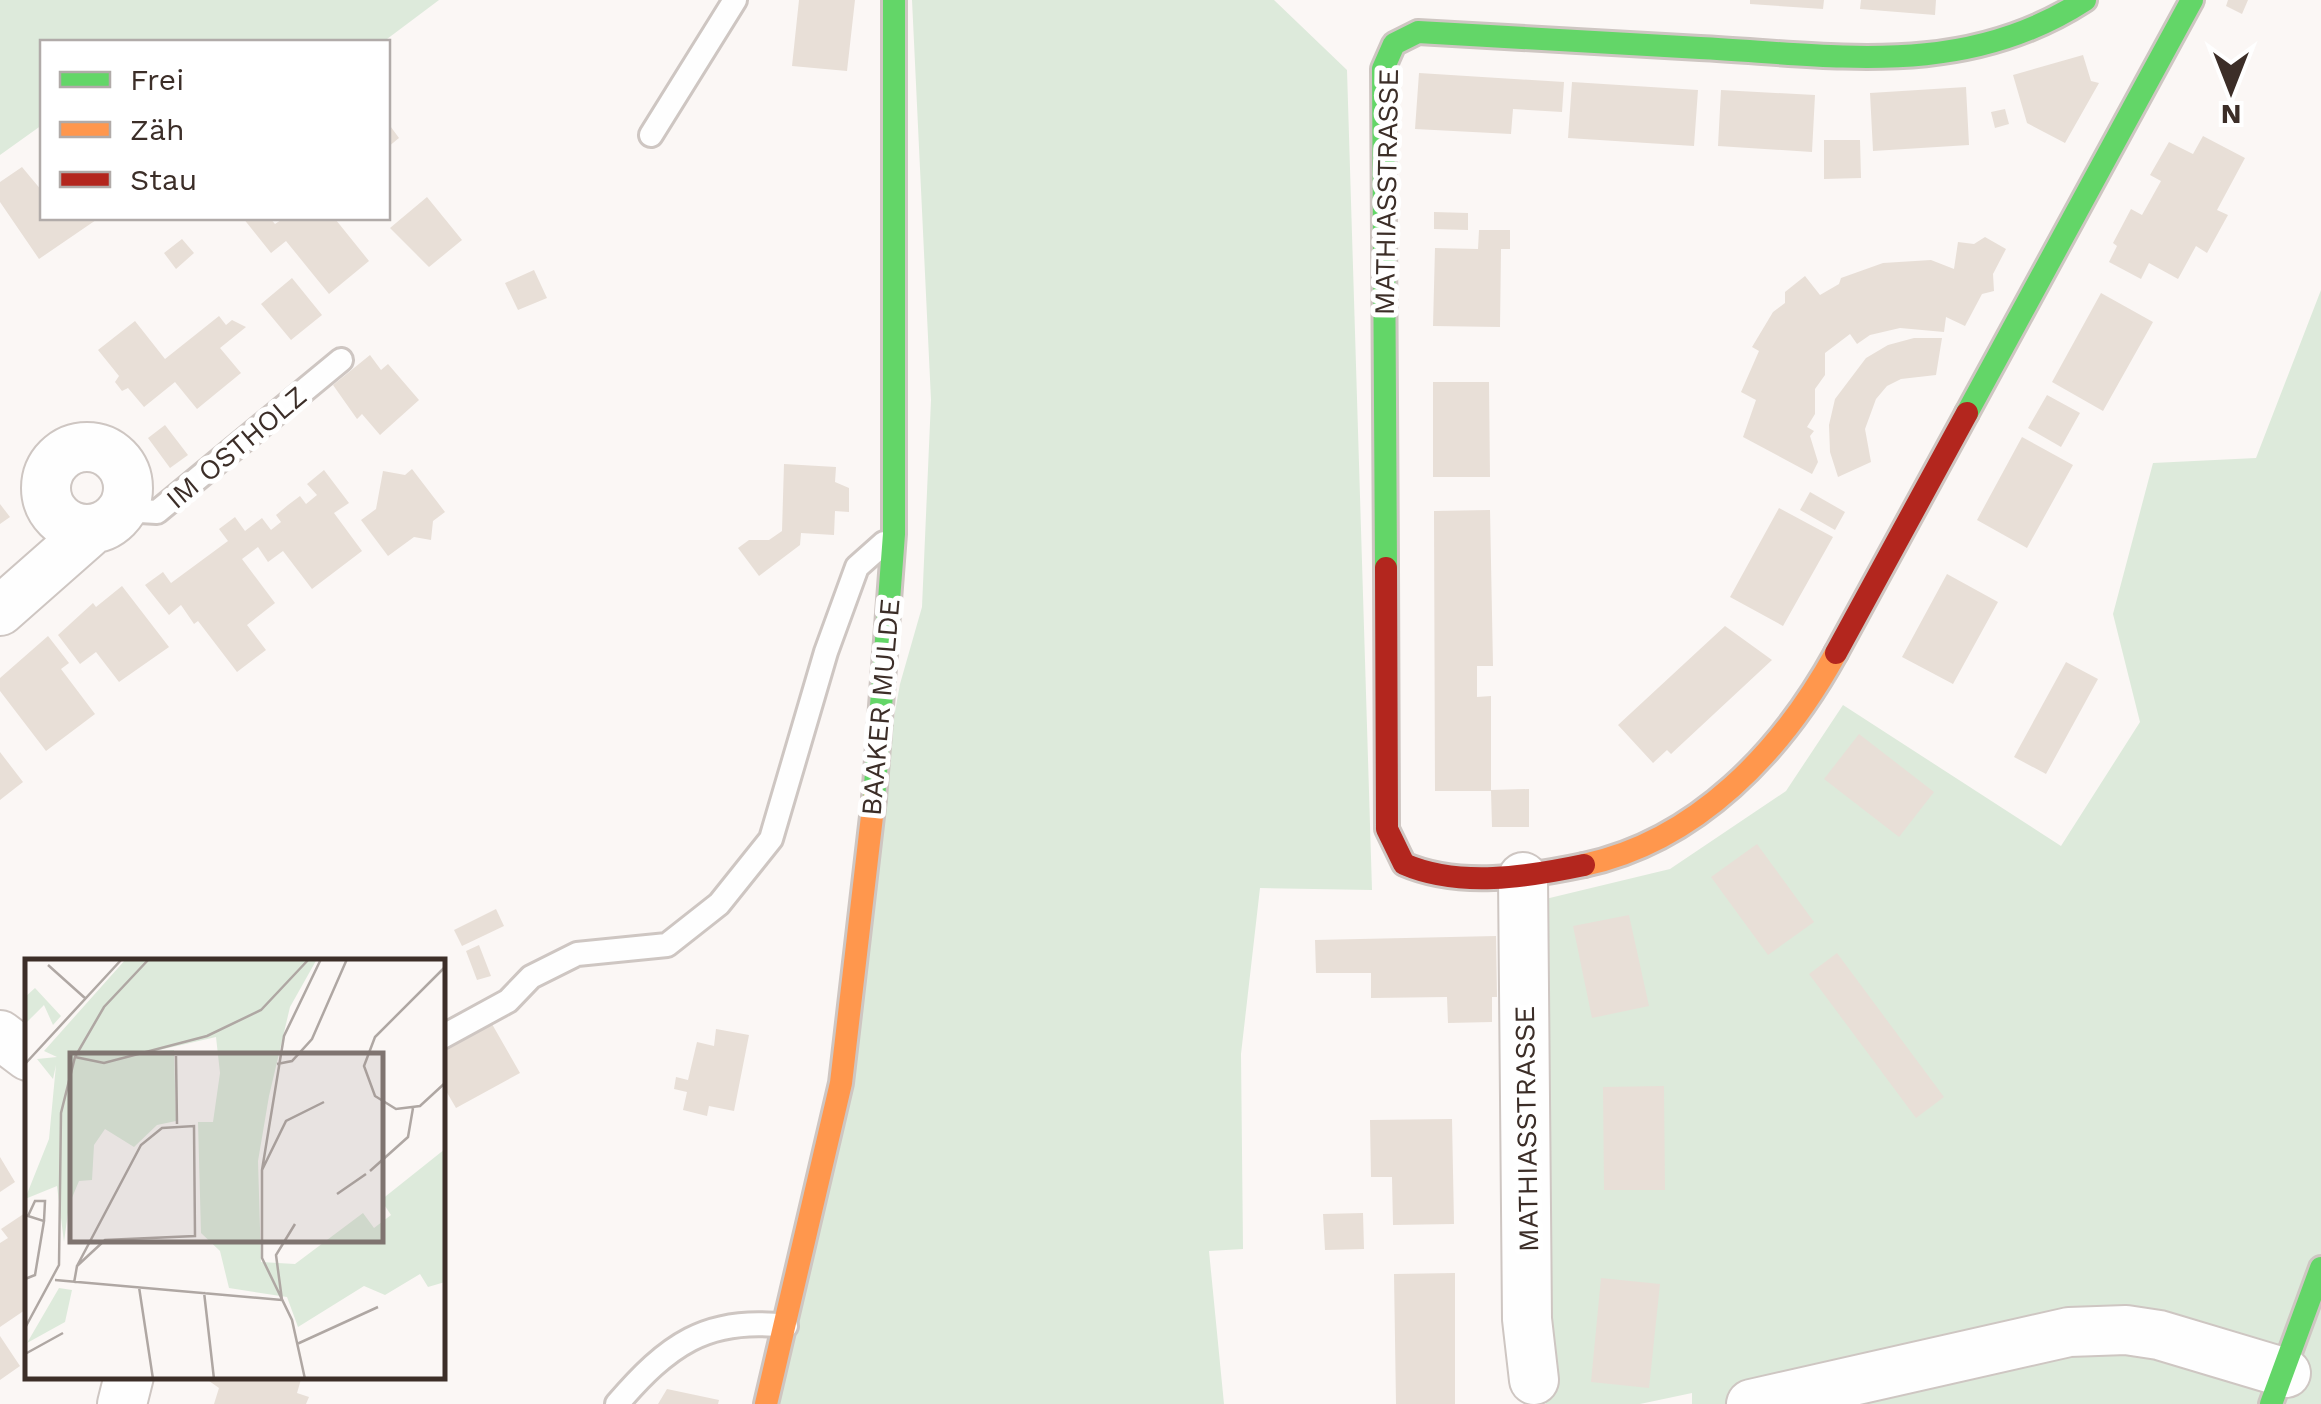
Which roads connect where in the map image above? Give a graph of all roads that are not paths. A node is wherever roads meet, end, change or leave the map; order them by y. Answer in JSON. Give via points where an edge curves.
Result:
{"nodes":[{"id":1,"x":735,"y":0,"type":"edge"},
{"id":2,"x":894,"y":0,"type":"edge"},
{"id":3,"x":2085,"y":0,"type":"edge"},
{"id":4,"x":2192,"y":0,"type":"edge"},
{"id":5,"x":651,"y":135,"type":"dead end"},
{"id":6,"x":341,"y":360,"type":"dead end"},
{"id":7,"x":108,"y":520,"type":"joint"},
{"id":8,"x":894,"y":534,"type":"junction"},
{"id":9,"x":0,"y":611,"type":"edge"},
{"id":10,"x":1524,"y":877,"type":"junction"},
{"id":11,"x":0,"y":1035,"type":"edge"},
{"id":12,"x":445,"y":1035,"type":"edge"},
{"id":13,"x":25,"y":1054,"type":"edge"},
{"id":14,"x":2321,"y":1268,"type":"edge"},
{"id":15,"x":786,"y":1326,"type":"junction"},
{"id":16,"x":128,"y":1379,"type":"edge"},
{"id":17,"x":1534,"y":1380,"type":"dead end"},
{"id":18,"x":2278,"y":1388,"type":"edge"},
{"id":19,"x":122,"y":1404,"type":"edge"},
{"id":20,"x":617,"y":1404,"type":"edge"},
{"id":21,"x":766,"y":1404,"type":"edge"},
{"id":22,"x":1751,"y":1404,"type":"edge"}],
"edges":[{"from":1,"to":5,"type":"lane"},
{"from":2,"to":8,"type":"street","name":"BAAKER MULDE"},
{"from":3,"to":10,"type":"street","name":"MATHIASSTRASSE","via":[[2057,20],[1978,50],[1905,59],[1418,32],[1391,47],[1384,69],[1386,829],[1395,854],[1416,870]]},
{"from":4,"to":10,"type":"street","name":"MATHIASSTRASSE","via":[[1792,726],[1751,774],[1688,824],[1622,855]]},
{"from":6,"to":7,"type":"lane","name":"IM OSTHOLZ","via":[[157,512]]},
{"from":7,"to":9,"type":"street","name":"IM OSTHOLZ"},
{"from":8,"to":12,"type":"lane","via":[[857,567],[771,839],[720,904],[667,945],[577,954]]},
{"from":8,"to":15,"type":"street","name":"BAAKER MULDE","via":[[873,807],[841,1083]]},
{"from":10,"to":17,"type":"street","name":"MATHIASSTRASSE","via":[[1527,1319]]},
{"from":11,"to":13,"type":"street"},
{"from":14,"to":18,"type":"street"},
{"from":15,"to":20,"type":"lane","via":[[749,1322],[690,1337],[671,1347]]},
{"from":15,"to":21,"type":"street","name":"BAAKER MULDE"},
{"from":16,"to":19,"type":"street"},
{"from":18,"to":22,"type":"street","via":[[2159,1334],[2126,1330],[2069,1332]]}]}
